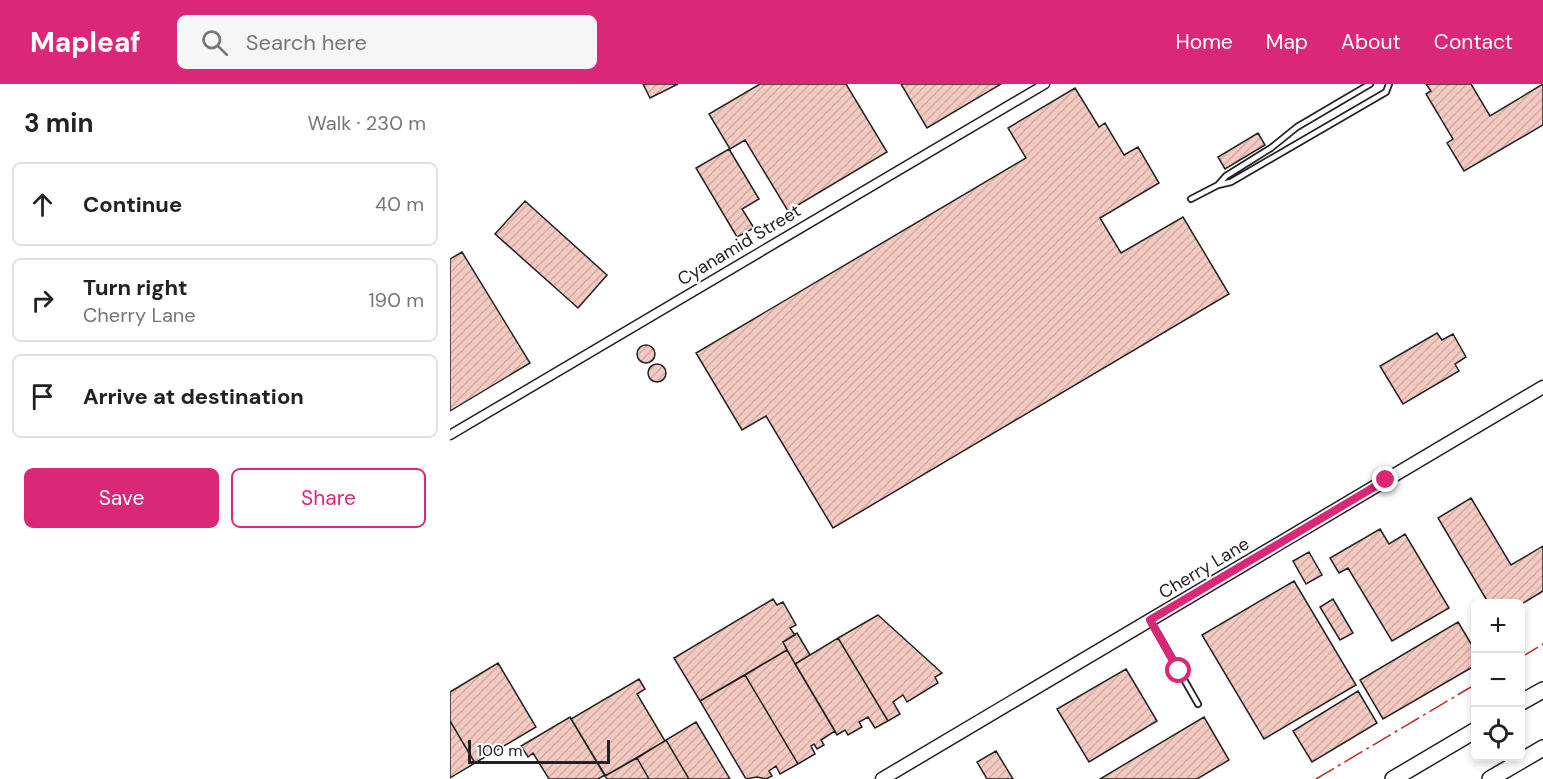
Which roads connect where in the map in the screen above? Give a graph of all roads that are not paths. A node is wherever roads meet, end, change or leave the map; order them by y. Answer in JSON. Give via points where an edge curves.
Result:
{"nodes":[{"id":1,"x":1045,"y":84,"type":"edge"},
{"id":2,"x":1370,"y":84,"type":"edge"},
{"id":3,"x":1389,"y":84,"type":"edge"},
{"id":4,"x":1218,"y":185,"type":"junction"},
{"id":5,"x":1191,"y":200,"type":"dead end"},
{"id":6,"x":1543,"y":387,"type":"edge"},
{"id":7,"x":450,"y":435,"type":"edge"},
{"id":8,"x":1150,"y":620,"type":"junction"},
{"id":9,"x":1543,"y":690,"type":"edge"},
{"id":10,"x":1525,"y":701,"type":"edge"},
{"id":11,"x":1198,"y":704,"type":"dead end"},
{"id":12,"x":1471,"y":733,"type":"edge"},
{"id":13,"x":1543,"y":748,"type":"edge"},
{"id":14,"x":882,"y":779,"type":"edge"},
{"id":15,"x":1393,"y":779,"type":"edge"},
{"id":16,"x":1490,"y":779,"type":"edge"}],
"edges":[{"from":1,"to":7,"type":"street","name":"Cyanamid Street"},
{"from":2,"to":4,"type":"lane","via":[[1297,127]]},
{"from":3,"to":4,"type":"lane","via":[[1386,92],[1231,182]]},
{"from":4,"to":5,"type":"lane"},
{"from":6,"to":8,"type":"street","name":"Cherry Lane"},
{"from":8,"to":11,"type":"lane"},
{"from":8,"to":14,"type":"street","name":"Cherry Lane"},
{"from":9,"to":10,"type":"highway"},
{"from":12,"to":15,"type":"highway"},
{"from":13,"to":16,"type":"highway"}]}
